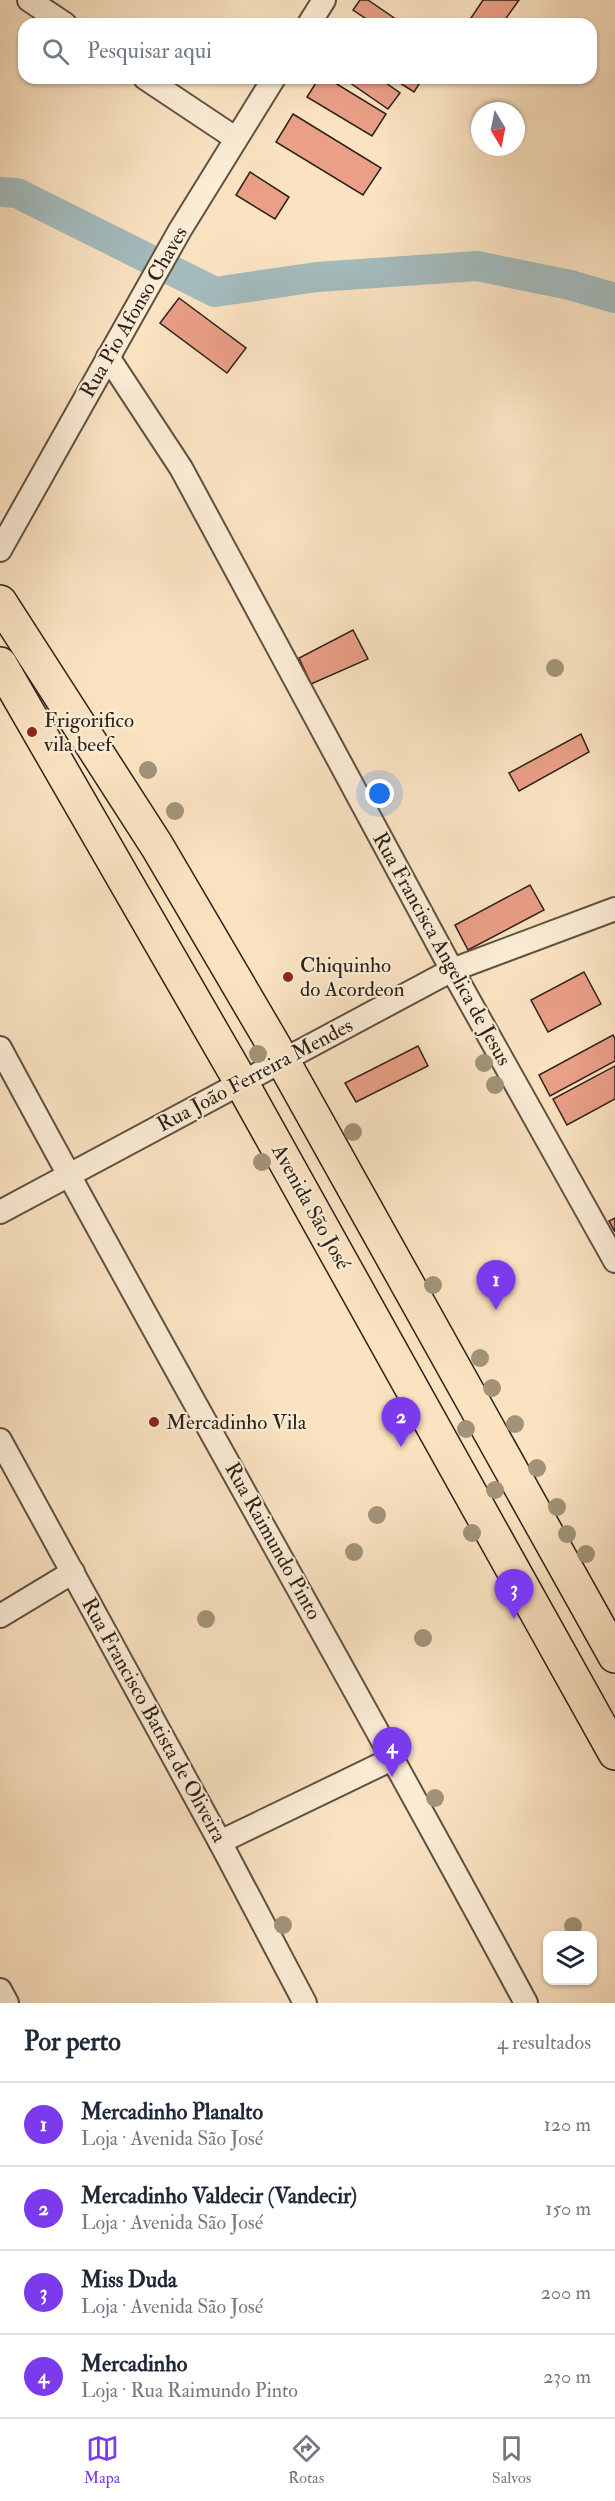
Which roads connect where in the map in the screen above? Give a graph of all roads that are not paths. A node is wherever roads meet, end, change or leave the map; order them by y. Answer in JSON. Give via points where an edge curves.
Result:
{"nodes":[{"id":1,"x":29,"y":0,"type":"edge"},
{"id":2,"x":322,"y":1,"type":"edge"},
{"id":3,"x":56,"y":18,"type":"edge"},
{"id":4,"x":312,"y":18,"type":"edge"},
{"id":5,"x":154,"y":84,"type":"edge"},
{"id":6,"x":270,"y":84,"type":"edge"},
{"id":7,"x":235,"y":138,"type":"junction"},
{"id":8,"x":108,"y":357,"type":"junction"},
{"id":9,"x":0,"y":550,"type":"edge"},
{"id":10,"x":0,"y":603,"type":"edge"},
{"id":11,"x":0,"y":664,"type":"edge"},
{"id":12,"x":615,"y":909,"type":"edge"},
{"id":13,"x":452,"y":970,"type":"junction"},
{"id":14,"x":0,"y":1048,"type":"edge"},
{"id":15,"x":284,"y":1061,"type":"junction"},
{"id":16,"x":241,"y":1082,"type":"junction"},
{"id":17,"x":68,"y":1174,"type":"junction"},
{"id":18,"x":0,"y":1212,"type":"edge"},
{"id":19,"x":615,"y":1261,"type":"edge"},
{"id":20,"x":0,"y":1440,"type":"edge"},
{"id":21,"x":73,"y":1572,"type":"junction"},
{"id":22,"x":0,"y":1616,"type":"edge"},
{"id":23,"x":615,"y":1656,"type":"edge"},
{"id":24,"x":605,"y":1713,"type":"edge"},
{"id":25,"x":614,"y":1748,"type":"edge"},
{"id":26,"x":394,"y":1758,"type":"junction"},
{"id":27,"x":220,"y":1842,"type":"junction"},
{"id":28,"x":0,"y":1990,"type":"edge"},
{"id":29,"x":7,"y":2003,"type":"edge"},
{"id":30,"x":305,"y":2003,"type":"edge"},
{"id":31,"x":526,"y":2003,"type":"edge"}],
"edges":[{"from":1,"to":3,"type":"street"},
{"from":2,"to":4,"type":"street"},
{"from":5,"to":7,"type":"street"},
{"from":6,"to":7,"type":"street","name":"Rua Pio Afonso Chaves"},
{"from":7,"to":8,"type":"street","name":"Rua Pio Afonso Chaves"},
{"from":8,"to":9,"type":"street","name":"Rua Pio Afonso Chaves"},
{"from":8,"to":13,"type":"street","name":"Rua Francisca Angelica de Jesus","via":[[181,468]]},
{"from":10,"to":15,"type":"main road","via":[[158,846]]},
{"from":11,"to":16,"type":"main road","name":"Avenida São José"},
{"from":12,"to":13,"type":"street","name":"Rua João Ferreira Mendes"},
{"from":13,"to":15,"type":"street","name":"Rua João Ferreira Mendes"},
{"from":13,"to":19,"type":"street","name":"Rua Francisca Angelica de Jesus"},
{"from":14,"to":17,"type":"street","name":"Rua Raimundo Pinto"},
{"from":15,"to":16,"type":"street","name":"Rua João Ferreira Mendes"},
{"from":15,"to":23,"type":"main road"},
{"from":16,"to":17,"type":"street","name":"Rua João Ferreira Mendes"},
{"from":16,"to":24,"type":"main road","name":"Avenida São José"},
{"from":17,"to":18,"type":"street","name":"Rua João Ferreira Mendes"},
{"from":17,"to":26,"type":"street","name":"Rua Raimundo Pinto"},
{"from":20,"to":21,"type":"street","name":"Rua Francisco Batista de Oliveira"},
{"from":21,"to":22,"type":"street"},
{"from":21,"to":27,"type":"street","name":"Rua Francisco Batista de Oliveira"},
{"from":24,"to":25,"type":"main road","name":"Avenida São José"},
{"from":26,"to":27,"type":"street"},
{"from":26,"to":31,"type":"street","name":"Rua Raimundo Pinto"},
{"from":27,"to":30,"type":"street","name":"Rua Francisco Batista de Oliveira"},
{"from":28,"to":29,"type":"street"}]}
